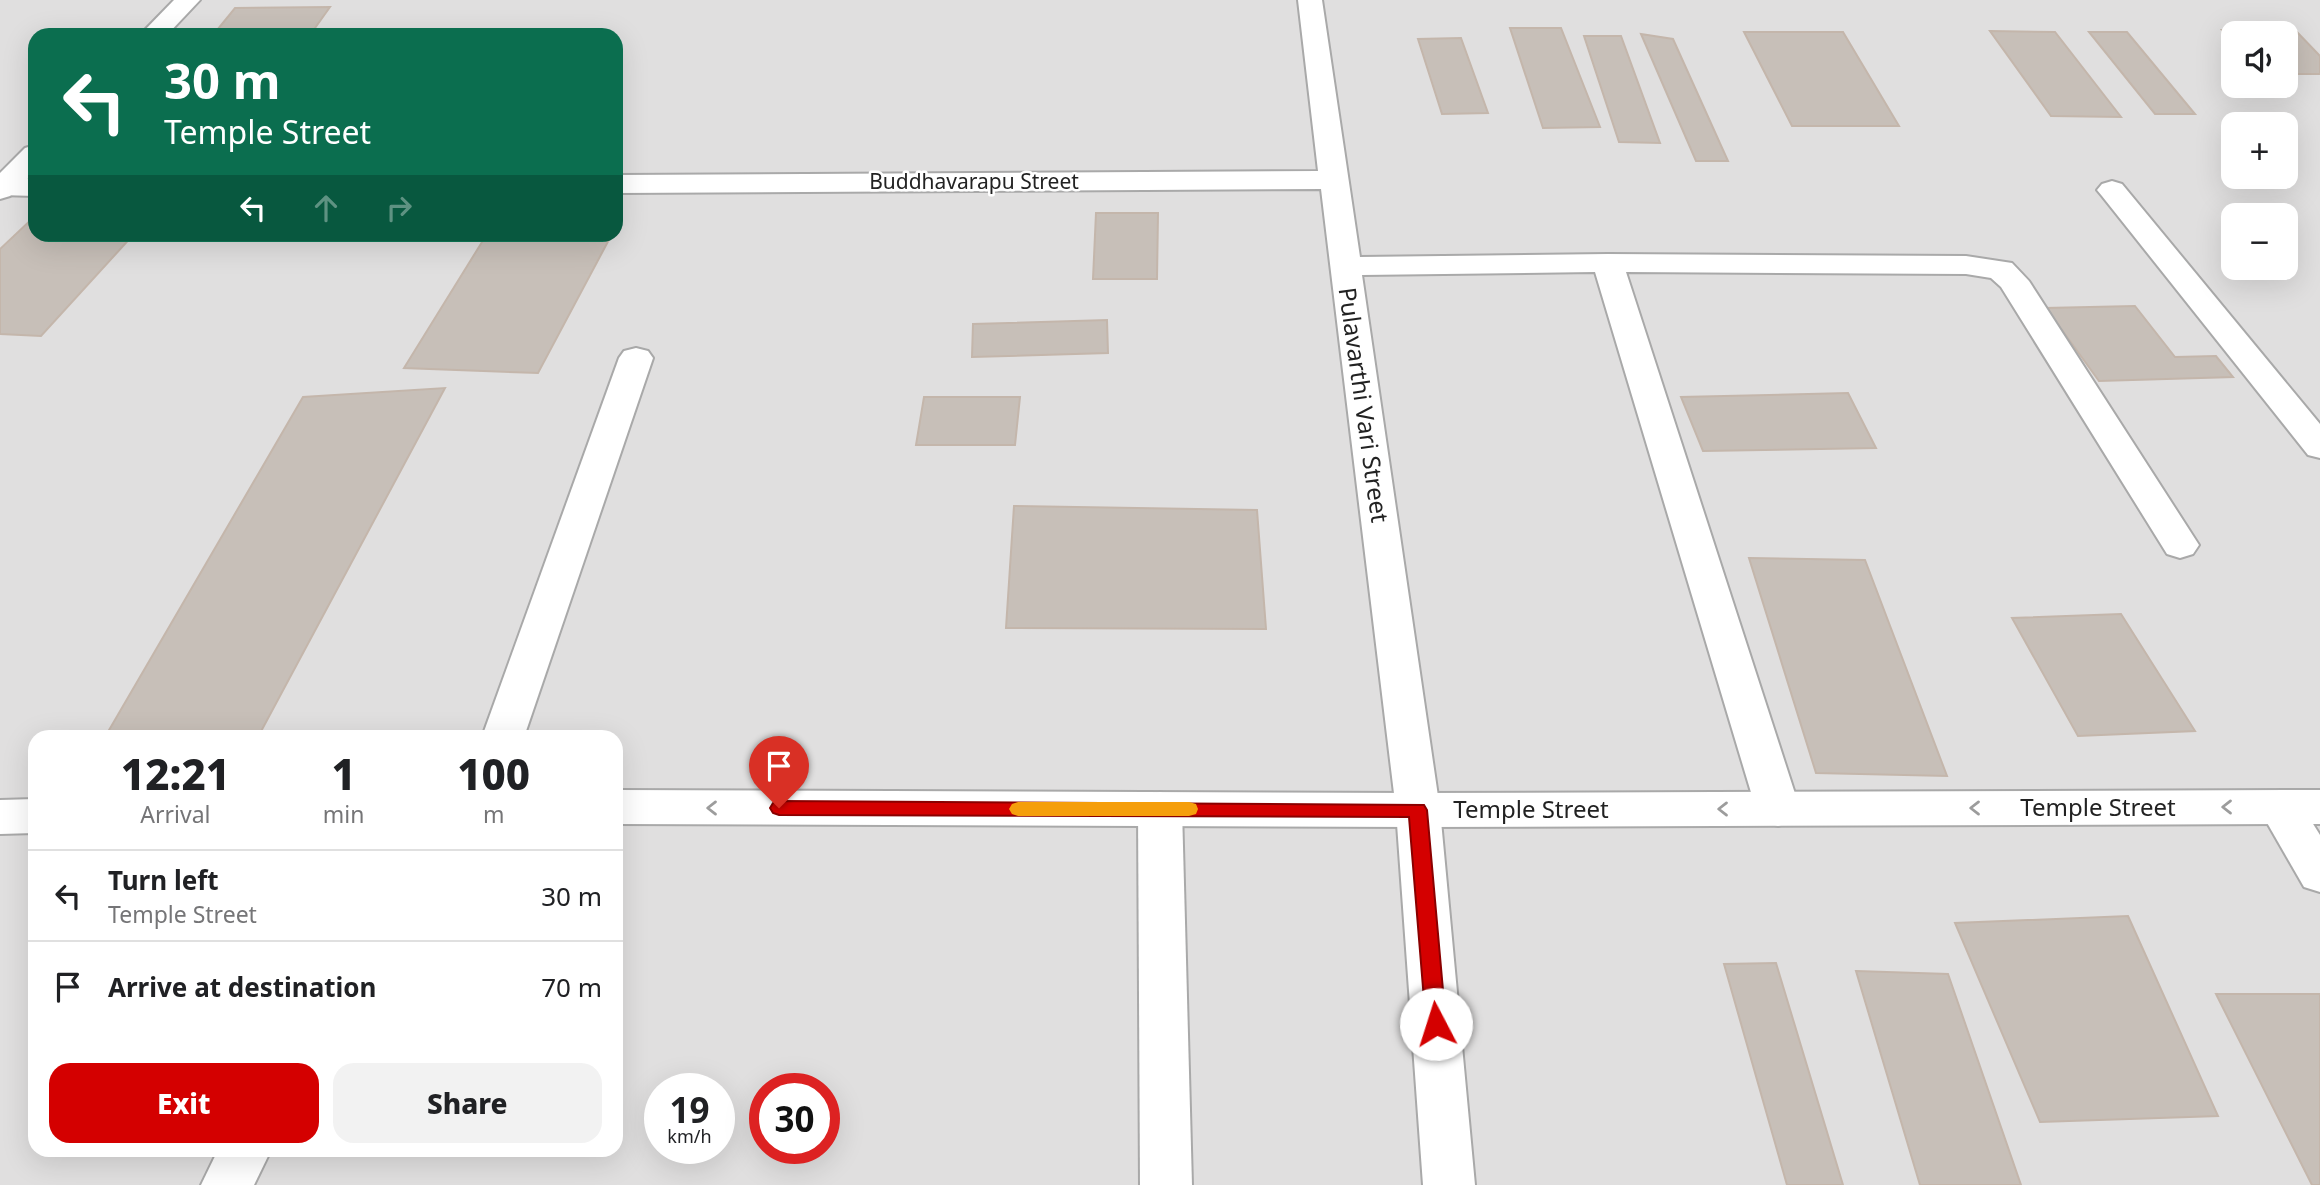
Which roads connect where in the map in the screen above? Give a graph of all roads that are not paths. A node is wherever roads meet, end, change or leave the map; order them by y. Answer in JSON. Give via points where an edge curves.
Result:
{"nodes":[{"id":1,"x":188,"y":0,"type":"edge"},
{"id":2,"x":1310,"y":0,"type":"edge"},
{"id":3,"x":160,"y":28,"type":"edge"},
{"id":4,"x":28,"y":161,"type":"edge"},
{"id":5,"x":1332,"y":180,"type":"junction"},
{"id":6,"x":623,"y":184,"type":"edge"},
{"id":7,"x":28,"y":187,"type":"edge"},
{"id":8,"x":1,"y":188,"type":"edge"},
{"id":9,"x":2112,"y":190,"type":"dead end"},
{"id":10,"x":1608,"y":263,"type":"junction"},
{"id":11,"x":1344,"y":266,"type":"junction"},
{"id":12,"x":636,"y":358,"type":"dead end"},
{"id":13,"x":2320,"y":447,"type":"edge"},
{"id":14,"x":2180,"y":545,"type":"dead end"},
{"id":15,"x":505,"y":730,"type":"edge"},
{"id":16,"x":623,"y":807,"type":"edge"},
{"id":17,"x":2300,"y":807,"type":"edge"},
{"id":18,"x":1160,"y":809,"type":"junction"},
{"id":19,"x":1778,"y":809,"type":"junction"},
{"id":20,"x":1418,"y":810,"type":"junction"},
{"id":21,"x":28,"y":816,"type":"edge"},
{"id":22,"x":0,"y":817,"type":"edge"},
{"id":23,"x":2320,"y":874,"type":"edge"},
{"id":24,"x":241,"y":1157,"type":"edge"},
{"id":25,"x":227,"y":1185,"type":"edge"},
{"id":26,"x":1166,"y":1185,"type":"edge"},
{"id":27,"x":1449,"y":1185,"type":"edge"}],
"edges":[{"from":1,"to":3,"type":"street"},
{"from":2,"to":5,"type":"street","name":"Pulavarthi Vari Street"},
{"from":4,"to":8,"type":"street"},
{"from":5,"to":6,"type":"street","name":"Buddhavarapu Street"},
{"from":5,"to":11,"type":"street","name":"Pulavarthi Vari Street"},
{"from":7,"to":8,"type":"street"},
{"from":9,"to":13,"type":"street"},
{"from":10,"to":11,"type":"street"},
{"from":10,"to":14,"type":"street","via":[[1966,265],[2001,270],[2013,281]]},
{"from":10,"to":19,"type":"street"},
{"from":11,"to":20,"type":"street","name":"Pulavarthi Vari Street"},
{"from":12,"to":15,"type":"street"},
{"from":18,"to":16,"type":"street","name":"Temple Street","one_way":true},
{"from":17,"to":19,"type":"street","name":"Temple Street","one_way":true},
{"from":17,"to":23,"type":"street"},
{"from":18,"to":20,"type":"street","name":"Temple Street"},
{"from":18,"to":26,"type":"street"},
{"from":19,"to":20,"type":"street","name":"Temple Street","one_way":true},
{"from":20,"to":27,"type":"street","name":"Pulavarthi Vari Street"},
{"from":21,"to":22,"type":"street"},
{"from":24,"to":25,"type":"street"}]}
